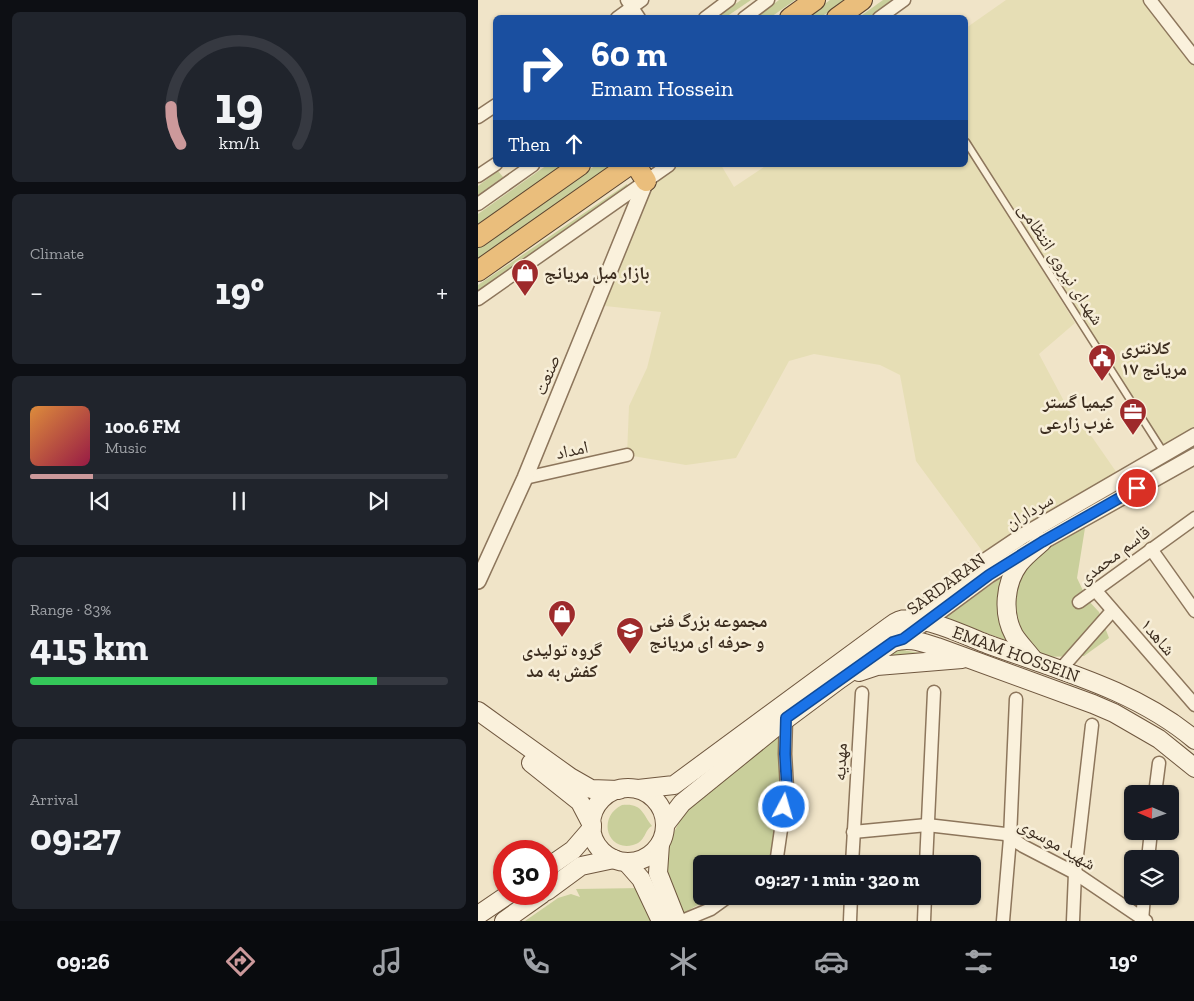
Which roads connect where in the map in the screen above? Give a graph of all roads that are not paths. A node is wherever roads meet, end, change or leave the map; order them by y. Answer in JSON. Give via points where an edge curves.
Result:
{"nodes":[{"id":1,"x":729,"y":0,"type":"edge"},
{"id":2,"x":768,"y":0,"type":"edge"},
{"id":3,"x":815,"y":0,"type":"edge"},
{"id":4,"x":862,"y":0,"type":"edge"},
{"id":5,"x":904,"y":0,"type":"edge"},
{"id":6,"x":1150,"y":0,"type":"edge"},
{"id":7,"x":635,"y":6,"type":"edge"},
{"id":8,"x":622,"y":15,"type":"edge"},
{"id":9,"x":709,"y":15,"type":"edge"},
{"id":10,"x":748,"y":15,"type":"edge"},
{"id":11,"x":794,"y":15,"type":"edge"},
{"id":12,"x":841,"y":15,"type":"edge"},
{"id":13,"x":883,"y":15,"type":"edge"},
{"id":14,"x":1194,"y":58,"type":"edge"},
{"id":15,"x":493,"y":107,"type":"edge"},
{"id":16,"x":478,"y":117,"type":"edge"},
{"id":17,"x":968,"y":145,"type":"edge"},
{"id":18,"x":493,"y":166,"type":"edge"},
{"id":19,"x":530,"y":167,"type":"edge"},
{"id":20,"x":577,"y":167,"type":"edge"},
{"id":21,"x":626,"y":167,"type":"edge"},
{"id":22,"x":662,"y":167,"type":"edge"},
{"id":23,"x":641,"y":173,"type":"edge"},
{"id":24,"x":478,"y":176,"type":"edge"},
{"id":25,"x":478,"y":204,"type":"edge"},
{"id":26,"x":478,"y":237,"type":"edge"},
{"id":27,"x":478,"y":271,"type":"edge"},
{"id":28,"x":478,"y":299,"type":"edge"},
{"id":29,"x":1194,"y":436,"type":"edge"},
{"id":30,"x":1164,"y":452,"type":"junction"},
{"id":31,"x":627,"y":455,"type":"dead end"},
{"id":32,"x":1194,"y":456,"type":"edge"},
{"id":33,"x":525,"y":478,"type":"junction"},
{"id":34,"x":1192,"y":524,"type":"edge"},
{"id":35,"x":1042,"y":542,"type":"junction"},
{"id":36,"x":1151,"y":549,"type":"junction"},
{"id":37,"x":478,"y":581,"type":"edge"},
{"id":38,"x":1096,"y":591,"type":"junction"},
{"id":39,"x":1079,"y":602,"type":"dead end"},
{"id":40,"x":1112,"y":611,"type":"junction"},
{"id":41,"x":1194,"y":611,"type":"edge"},
{"id":42,"x":908,"y":619,"type":"junction"},
{"id":43,"x":926,"y":622,"type":"junction"},
{"id":44,"x":903,"y":639,"type":"junction"},
{"id":45,"x":970,"y":658,"type":"junction"},
{"id":46,"x":1033,"y":660,"type":"junction"},
{"id":47,"x":1060,"y":670,"type":"junction"},
{"id":48,"x":840,"y":679,"type":"junction"},
{"id":49,"x":934,"y":692,"type":"dead end"},
{"id":50,"x":862,"y":694,"type":"dead end"},
{"id":51,"x":1016,"y":699,"type":"dead end"},
{"id":52,"x":1194,"y":705,"type":"edge"},
{"id":53,"x":478,"y":711,"type":"edge"},
{"id":54,"x":786,"y":718,"type":"junction"},
{"id":55,"x":478,"y":725,"type":"edge"},
{"id":56,"x":1092,"y":725,"type":"dead end"},
{"id":57,"x":1192,"y":734,"type":"edge"},
{"id":58,"x":1159,"y":763,"type":"dead end"},
{"id":59,"x":1194,"y":768,"type":"edge"},
{"id":60,"x":1157,"y":785,"type":"edge"},
{"id":61,"x":638,"y":789,"type":"junction"},
{"id":62,"x":619,"y":790,"type":"junction"},
{"id":63,"x":665,"y":825,"type":"junction"},
{"id":64,"x":927,"y":825,"type":"junction"},
{"id":65,"x":592,"y":827,"type":"junction"},
{"id":66,"x":853,"y":832,"type":"junction"},
{"id":67,"x":1010,"y":838,"type":"junction"},
{"id":68,"x":660,"y":844,"type":"junction"},
{"id":69,"x":777,"y":855,"type":"edge"},
{"id":70,"x":852,"y":855,"type":"edge"},
{"id":71,"x":926,"y":855,"type":"edge"},
{"id":72,"x":558,"y":860,"type":"edge"},
{"id":73,"x":620,"y":861,"type":"junction"},
{"id":74,"x":1075,"y":873,"type":"junction"},
{"id":75,"x":558,"y":883,"type":"edge"},
{"id":76,"x":493,"y":905,"type":"edge"},
{"id":77,"x":527,"y":905,"type":"edge"},
{"id":78,"x":716,"y":905,"type":"edge"},
{"id":79,"x":851,"y":905,"type":"edge"},
{"id":80,"x":925,"y":905,"type":"edge"},
{"id":81,"x":1144,"y":905,"type":"edge"},
{"id":82,"x":478,"y":915,"type":"edge"},
{"id":83,"x":1143,"y":920,"type":"edge"},
{"id":84,"x":504,"y":921,"type":"edge"},
{"id":85,"x":661,"y":921,"type":"edge"},
{"id":86,"x":677,"y":921,"type":"edge"},
{"id":87,"x":682,"y":921,"type":"edge"},
{"id":88,"x":850,"y":921,"type":"edge"},
{"id":89,"x":924,"y":921,"type":"edge"},
{"id":90,"x":1003,"y":921,"type":"edge"},
{"id":91,"x":1073,"y":921,"type":"edge"}],
"edges":[{"from":1,"to":9,"type":"street"},
{"from":2,"to":10,"type":"street"},
{"from":3,"to":11,"type":"highway"},
{"from":4,"to":12,"type":"highway"},
{"from":5,"to":13,"type":"street"},
{"from":6,"to":14,"type":"street"},
{"from":7,"to":8,"type":"street"},
{"from":15,"to":16,"type":"street"},
{"from":17,"to":30,"type":"lane","name":"شهدای نیروی انتظامی"},
{"from":18,"to":24,"type":"street"},
{"from":19,"to":25,"type":"street"},
{"from":20,"to":26,"type":"highway"},
{"from":21,"to":27,"type":"highway"},
{"from":22,"to":23,"type":"street"},
{"from":23,"to":28,"type":"street"},
{"from":23,"to":33,"type":"street","name":"صنعت"},
{"from":29,"to":30,"type":"street","name":"سرداران"},
{"from":30,"to":42,"type":"street","name":"سرداران","via":[[968,572]]},
{"from":31,"to":33,"type":"street","name":"امداد"},
{"from":32,"to":35,"type":"street","name":"SARDARAN"},
{"from":33,"to":37,"type":"street","name":"صنعت"},
{"from":34,"to":36,"type":"street","name":"قاسم محمدی"},
{"from":35,"to":43,"type":"street","name":"SARDARAN","via":[[989,575]]},
{"from":35,"to":46,"type":"main road","via":[[1019,564],[1006,594],[1009,625]]},
{"from":36,"to":38,"type":"street","name":"قاسم محمدی"},
{"from":36,"to":41,"type":"street"},
{"from":38,"to":39,"type":"street","name":"قاسم محمدی"},
{"from":38,"to":40,"type":"street","name":"شاهد۱"},
{"from":40,"to":47,"type":"street"},
{"from":40,"to":52,"type":"street","name":"شاهد۱"},
{"from":42,"to":43,"type":"main road","name":"EMAM HOSSEIN"},
{"from":42,"to":44,"type":"street"},
{"from":42,"to":61,"type":"main road","via":[[890,626],[674,785]]},
{"from":43,"to":44,"type":"street","name":"SARDARAN"},
{"from":43,"to":46,"type":"main road","name":"EMAM HOSSEIN"},
{"from":44,"to":45,"type":"main road","name":"EMAM HOSSEIN","via":[[918,640]]},
{"from":44,"to":48,"type":"main road","via":[[893,642]]},
{"from":45,"to":48,"type":"main road","via":[[877,666]]},
{"from":45,"to":59,"type":"main road","name":"EMAM HOSSEIN","via":[[1114,713],[1159,739]]},
{"from":46,"to":47,"type":"main road","name":"EMAM HOSSEIN"},
{"from":47,"to":57,"type":"main road","name":"EMAM HOSSEIN","via":[[1122,695]]},
{"from":48,"to":54,"type":"main road"},
{"from":49,"to":64,"type":"street"},
{"from":50,"to":66,"type":"street","name":"مهدیه"},
{"from":51,"to":67,"type":"street"},
{"from":53,"to":62,"type":"main road","via":[[591,789]]},
{"from":54,"to":63,"type":"main road","via":[[682,803]]},
{"from":54,"to":69,"type":"street","via":[[787,788]]},
{"from":55,"to":65,"type":"main road","via":[[580,802]]},
{"from":56,"to":74,"type":"street"},
{"from":58,"to":60,"type":"street"},
{"from":61,"to":62,"type":"main road"},
{"from":61,"to":63,"type":"main road","via":[[658,803]]},
{"from":62,"to":65,"type":"main road","via":[[604,797],[596,807]]},
{"from":63,"to":68,"type":"main road"},
{"from":64,"to":66,"type":"street","name":"شهید موسوی"},
{"from":64,"to":67,"type":"street","name":"شهید موسوی","via":[[1005,834]]},
{"from":64,"to":71,"type":"street"},
{"from":65,"to":72,"type":"main road","via":[[573,850]]},
{"from":65,"to":73,"type":"main road","via":[[596,843],[605,853]]},
{"from":66,"to":70,"type":"street"},
{"from":67,"to":74,"type":"street","name":"شهید موسوی"},
{"from":67,"to":90,"type":"street"},
{"from":68,"to":73,"type":"main road","via":[[649,856],[638,861]]},
{"from":68,"to":86,"type":"main road","via":[[658,873]]},
{"from":73,"to":75,"type":"main road","via":[[581,866]]},
{"from":73,"to":85,"type":"main road","via":[[642,878]]},
{"from":74,"to":83,"type":"street","name":"شهید موسوی"},
{"from":74,"to":91,"type":"street"},
{"from":76,"to":82,"type":"main road"},
{"from":77,"to":84,"type":"main road"},
{"from":78,"to":87,"type":"street"},
{"from":79,"to":88,"type":"street"},
{"from":80,"to":89,"type":"street"},
{"from":81,"to":83,"type":"street"}]}
